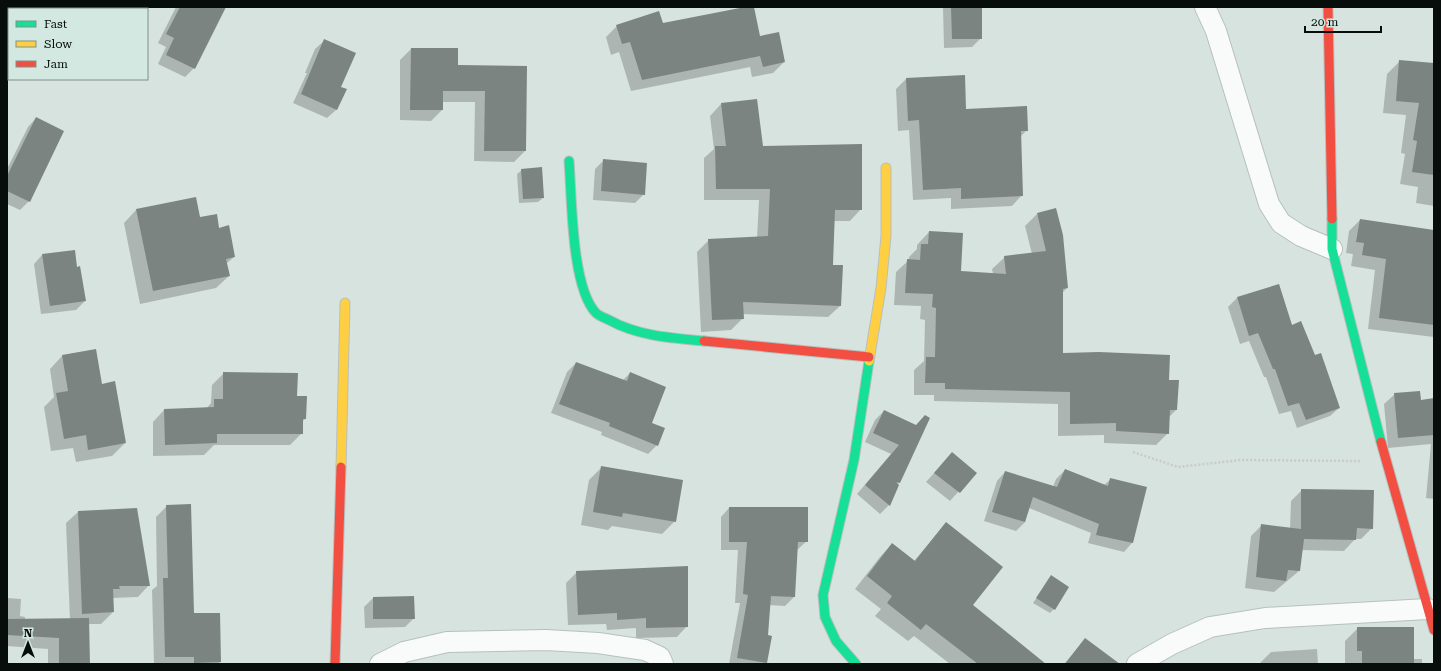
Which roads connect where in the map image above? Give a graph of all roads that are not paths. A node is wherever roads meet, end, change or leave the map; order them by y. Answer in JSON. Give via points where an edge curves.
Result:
{"nodes":[{"id":1,"x":1205,"y":7,"type":"edge"},
{"id":2,"x":1328,"y":7,"type":"edge"},
{"id":3,"x":569,"y":161,"type":"dead end"},
{"id":4,"x":886,"y":168,"type":"dead end"},
{"id":5,"x":1332,"y":249,"type":"junction"},
{"id":6,"x":345,"y":303,"type":"dead end"},
{"id":7,"x":869,"y":357,"type":"junction"},
{"id":8,"x":1428,"y":609,"type":"junction"},
{"id":9,"x":1434,"y":630,"type":"edge"},
{"id":10,"x":335,"y":664,"type":"edge"},
{"id":11,"x":380,"y":664,"type":"edge"},
{"id":12,"x":663,"y":664,"type":"edge"},
{"id":13,"x":856,"y":664,"type":"edge"},
{"id":14,"x":1136,"y":664,"type":"edge"}],
"edges":[{"from":1,"to":5,"type":"street","via":[[1216,32],[1269,204],[1281,223],[1301,236]]},
{"from":2,"to":5,"type":"street","via":[[1333,186]]},
{"from":3,"to":7,"type":"street","via":[[575,245],[584,293],[596,313],[623,328],[661,337]]},
{"from":4,"to":7,"type":"street","via":[[886,236],[881,288]]},
{"from":5,"to":8,"type":"street","via":[[1386,461]]},
{"from":6,"to":10,"type":"street"},
{"from":7,"to":13,"type":"street","via":[[854,460],[823,595],[825,618],[833,635]]},
{"from":8,"to":9,"type":"street"},
{"from":8,"to":14,"type":"street","via":[[1265,618],[1210,627]]},
{"from":11,"to":12,"type":"street","via":[[404,652],[447,642],[546,640],[598,643],[645,650],[660,658]]}]}
